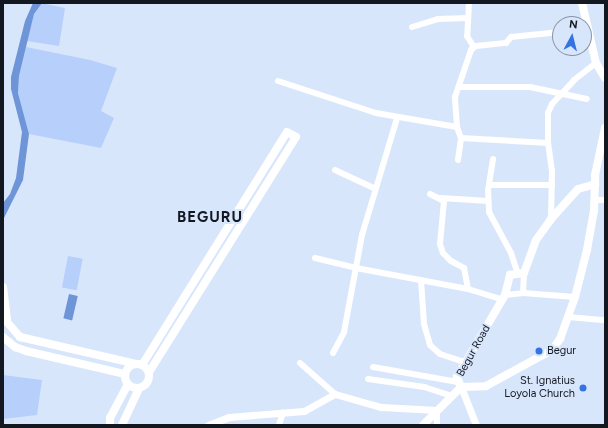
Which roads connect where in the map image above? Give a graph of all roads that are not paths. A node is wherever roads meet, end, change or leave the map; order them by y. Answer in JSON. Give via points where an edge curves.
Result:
{"nodes":[{"id":1,"x":468,"y":3,"type":"edge"},
{"id":2,"x":582,"y":3,"type":"edge"},
{"id":3,"x":584,"y":16,"type":"edge"},
{"id":4,"x":468,"y":18,"type":"junction"},
{"id":5,"x":412,"y":28,"type":"dead end"},
{"id":6,"x":552,"y":33,"type":"edge"},
{"id":7,"x":474,"y":47,"type":"junction"},
{"id":8,"x":592,"y":49,"type":"edge"},
{"id":9,"x":596,"y":63,"type":"junction"},
{"id":10,"x":605,"y":78,"type":"edge"},
{"id":11,"x":278,"y":81,"type":"dead end"},
{"id":12,"x":459,"y":87,"type":"junction"},
{"id":13,"x":560,"y":94,"type":"junction"},
{"id":14,"x":588,"y":99,"type":"dead end"},
{"id":15,"x":397,"y":118,"type":"junction"},
{"id":16,"x":457,"y":127,"type":"junction"},
{"id":17,"x":605,"y":128,"type":"edge"},
{"id":18,"x":604,"y":137,"type":"edge"},
{"id":19,"x":461,"y":138,"type":"junction"},
{"id":20,"x":548,"y":143,"type":"junction"},
{"id":21,"x":493,"y":159,"type":"dead end"},
{"id":22,"x":458,"y":160,"type":"dead end"},
{"id":23,"x":335,"y":170,"type":"dead end"},
{"id":24,"x":595,"y":184,"type":"junction"},
{"id":25,"x":488,"y":185,"type":"junction"},
{"id":26,"x":552,"y":185,"type":"junction"},
{"id":27,"x":376,"y":189,"type":"junction"},
{"id":28,"x":430,"y":194,"type":"dead end"},
{"id":29,"x":442,"y":198,"type":"junction"},
{"id":30,"x":594,"y":200,"type":"junction"},
{"id":31,"x":605,"y":200,"type":"edge"},
{"id":32,"x":488,"y":201,"type":"junction"},
{"id":33,"x":551,"y":219,"type":"junction"},
{"id":34,"x":315,"y":258,"type":"dead end"},
{"id":35,"x":356,"y":268,"type":"junction"},
{"id":36,"x":520,"y":272,"type":"junction"},
{"id":37,"x":421,"y":280,"type":"junction"},
{"id":38,"x":3,"y":287,"type":"edge"},
{"id":39,"x":468,"y":289,"type":"junction"},
{"id":40,"x":523,"y":293,"type":"junction"},
{"id":41,"x":504,"y":297,"type":"junction"},
{"id":42,"x":575,"y":297,"type":"junction"},
{"id":43,"x":4,"y":309,"type":"edge"},
{"id":44,"x":568,"y":317,"type":"junction"},
{"id":45,"x":605,"y":320,"type":"edge"},
{"id":46,"x":3,"y":337,"type":"edge"},
{"id":47,"x":333,"y":353,"type":"dead end"},
{"id":48,"x":465,"y":362,"type":"junction"},
{"id":49,"x":300,"y":363,"type":"dead end"},
{"id":50,"x":139,"y":364,"type":"junction"},
{"id":51,"x":373,"y":367,"type":"dead end"},
{"id":52,"x":149,"y":372,"type":"junction"},
{"id":53,"x":125,"y":374,"type":"junction"},
{"id":54,"x":368,"y":379,"type":"dead end"},
{"id":55,"x":128,"y":384,"type":"junction"},
{"id":56,"x":459,"y":384,"type":"junction"},
{"id":57,"x":139,"y":389,"type":"junction"},
{"id":58,"x":335,"y":394,"type":"junction"},
{"id":59,"x":451,"y":396,"type":"junction"},
{"id":60,"x":437,"y":410,"type":"junction"},
{"id":61,"x":283,"y":413,"type":"junction"},
{"id":62,"x":110,"y":425,"type":"edge"},
{"id":63,"x":122,"y":425,"type":"edge"},
{"id":64,"x":208,"y":425,"type":"edge"},
{"id":65,"x":279,"y":425,"type":"edge"},
{"id":66,"x":424,"y":425,"type":"edge"},
{"id":67,"x":437,"y":425,"type":"edge"},
{"id":68,"x":476,"y":425,"type":"edge"}],
"edges":[{"from":1,"to":4,"type":"street"},
{"from":2,"to":3,"type":"main road"},
{"from":4,"to":5,"type":"street","via":[[438,19]]},
{"from":4,"to":7,"type":"street","via":[[467,36]]},
{"from":6,"to":7,"type":"street","via":[[511,37],[506,43]]},
{"from":7,"to":12,"type":"street"},
{"from":8,"to":9,"type":"main road"},
{"from":9,"to":10,"type":"main road"},
{"from":9,"to":13,"type":"street"},
{"from":11,"to":15,"type":"street","via":[[347,106]]},
{"from":12,"to":13,"type":"street","via":[[530,87]]},
{"from":12,"to":16,"type":"street","via":[[454,102]]},
{"from":13,"to":14,"type":"street"},
{"from":13,"to":20,"type":"street","via":[[548,112]]},
{"from":15,"to":16,"type":"street"},
{"from":15,"to":27,"type":"street"},
{"from":16,"to":19,"type":"street"},
{"from":17,"to":18,"type":"main road","name":"Begur Road"},
{"from":18,"to":24,"type":"main road","name":"Begur Road"},
{"from":19,"to":20,"type":"street"},
{"from":19,"to":22,"type":"street"},
{"from":20,"to":26,"type":"street"},
{"from":21,"to":25,"type":"street"},
{"from":23,"to":27,"type":"street"},
{"from":24,"to":30,"type":"main road","name":"Begur Road"},
{"from":24,"to":33,"type":"main road","name":"Begur Road","via":[[578,189]]},
{"from":25,"to":26,"type":"street"},
{"from":25,"to":32,"type":"street"},
{"from":26,"to":33,"type":"street"},
{"from":27,"to":35,"type":"street","via":[[362,235]]},
{"from":28,"to":29,"type":"street"},
{"from":29,"to":32,"type":"street"},
{"from":29,"to":39,"type":"street","via":[[444,206],[440,244],[450,261],[464,268]]},
{"from":30,"to":31,"type":"street"},
{"from":30,"to":42,"type":"main road","name":"Begur Road","via":[[590,234]]},
{"from":32,"to":36,"type":"street","via":[[489,212]]},
{"from":33,"to":36,"type":"main road","name":"Begur Road","via":[[536,240]]},
{"from":34,"to":35,"type":"street"},
{"from":35,"to":37,"type":"street"},
{"from":35,"to":47,"type":"street","via":[[344,332]]},
{"from":36,"to":40,"type":"street"},
{"from":36,"to":41,"type":"main road","name":"Begur Road","via":[[510,275],[507,279]]},
{"from":37,"to":39,"type":"street"},
{"from":37,"to":48,"type":"street","via":[[425,332],[430,345],[440,354]]},
{"from":38,"to":43,"type":"main road"},
{"from":39,"to":41,"type":"street"},
{"from":40,"to":41,"type":"street"},
{"from":40,"to":42,"type":"street"},
{"from":41,"to":48,"type":"main road","name":"Begur Road"},
{"from":42,"to":44,"type":"main road","name":"Begur Road"},
{"from":43,"to":50,"type":"main road","via":[[9,327],[20,336]]},
{"from":44,"to":45,"type":"street"},
{"from":44,"to":56,"type":"main road","name":"Begur Road","via":[[560,339],[552,350],[486,386]]},
{"from":46,"to":53,"type":"main road","via":[[15,347],[26,351]]},
{"from":48,"to":56,"type":"main road","name":"Begur Road","via":[[457,377]]},
{"from":49,"to":58,"type":"street"},
{"from":50,"to":52,"type":"main road"},
{"from":50,"to":52,"type":"main road","via":[[287,132],[296,137]]},
{"from":50,"to":53,"type":"main road","via":[[128,367]]},
{"from":51,"to":56,"type":"street"},
{"from":52,"to":57,"type":"main road","via":[[148,383]]},
{"from":53,"to":55,"type":"main road"},
{"from":54,"to":59,"type":"street","via":[[424,387]]},
{"from":55,"to":57,"type":"main road"},
{"from":55,"to":62,"type":"main road","via":[[110,418]]},
{"from":56,"to":59,"type":"main road"},
{"from":56,"to":68,"type":"street"},
{"from":57,"to":63,"type":"main road"},
{"from":58,"to":60,"type":"street","via":[[381,407]]},
{"from":58,"to":61,"type":"street","via":[[304,411]]},
{"from":59,"to":60,"type":"main road"},
{"from":60,"to":66,"type":"main road"},
{"from":60,"to":67,"type":"street"},
{"from":61,"to":64,"type":"street","via":[[229,417]]},
{"from":61,"to":65,"type":"street"}]}
